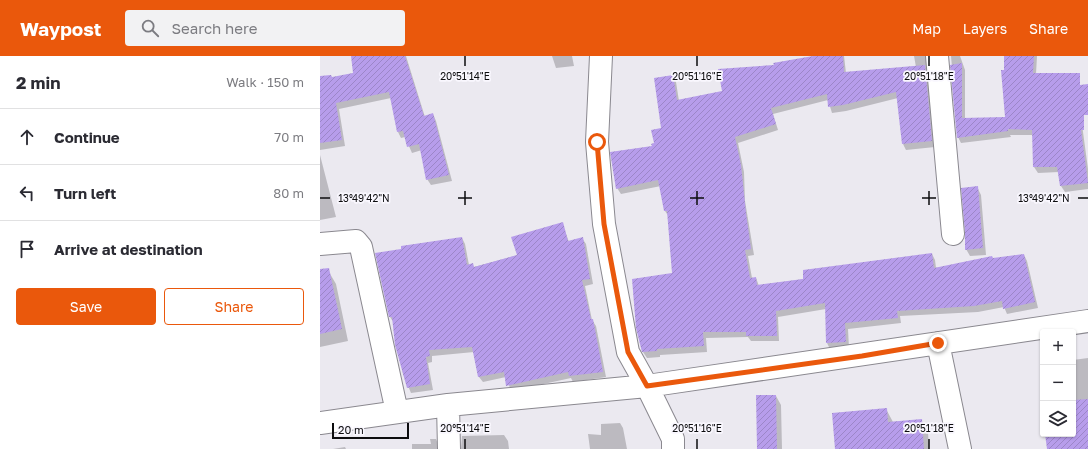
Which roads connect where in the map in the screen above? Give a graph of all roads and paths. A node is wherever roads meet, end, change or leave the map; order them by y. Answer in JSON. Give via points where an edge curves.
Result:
{"nodes":[{"id":1,"x":601,"y":56,"type":"edge"},
{"id":2,"x":937,"y":56,"type":"edge"},
{"id":3,"x":953,"y":234,"type":"dead end"},
{"id":4,"x":320,"y":244,"type":"edge"},
{"id":5,"x":1088,"y":322,"type":"edge"},
{"id":6,"x":938,"y":343,"type":"junction"},
{"id":7,"x":647,"y":386,"type":"junction"},
{"id":8,"x":448,"y":405,"type":"junction"},
{"id":9,"x":397,"y":412,"type":"junction"},
{"id":10,"x":320,"y":423,"type":"edge"},
{"id":11,"x":449,"y":449,"type":"edge"},
{"id":12,"x":674,"y":449,"type":"edge"},
{"id":13,"x":960,"y":449,"type":"edge"}],
"edges":[{"from":1,"to":7,"type":"street","via":[[597,142],[604,224],[628,352]]},
{"from":2,"to":3,"type":"street"},
{"from":4,"to":9,"type":"street","via":[[356,241],[361,247]]},
{"from":5,"to":6,"type":"street"},
{"from":6,"to":7,"type":"street"},
{"from":6,"to":13,"type":"street"},
{"from":7,"to":8,"type":"street"},
{"from":7,"to":12,"type":"street","via":[[673,439]]},
{"from":8,"to":9,"type":"street"},
{"from":8,"to":11,"type":"street"},
{"from":9,"to":10,"type":"street"}]}
